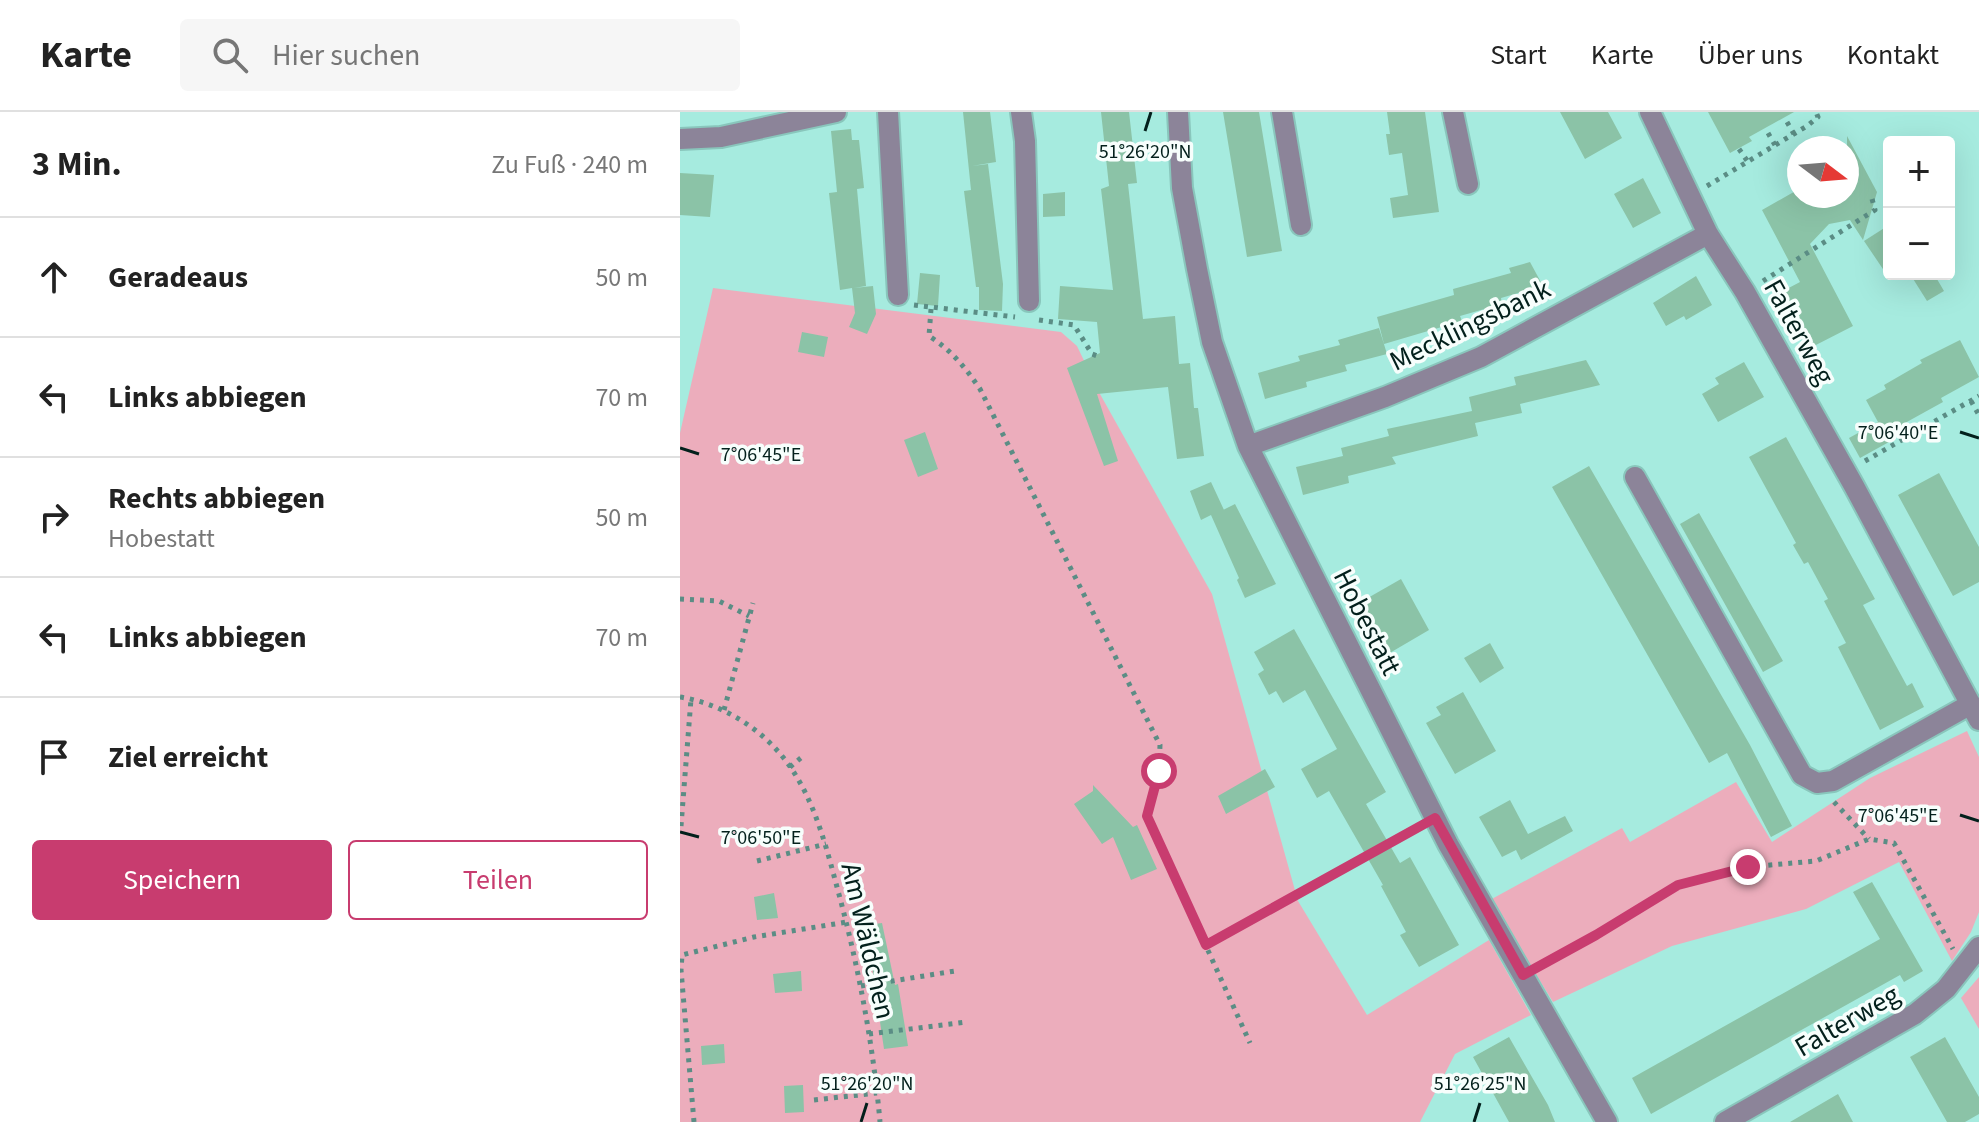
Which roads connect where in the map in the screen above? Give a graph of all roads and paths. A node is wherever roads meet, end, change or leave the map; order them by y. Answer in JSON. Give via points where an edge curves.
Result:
{"nodes":[{"id":1,"x":836,"y":112,"type":"edge"},
{"id":2,"x":888,"y":112,"type":"edge"},
{"id":3,"x":1021,"y":112,"type":"edge"},
{"id":4,"x":1178,"y":112,"type":"edge"},
{"id":5,"x":1282,"y":112,"type":"edge"},
{"id":6,"x":1453,"y":112,"type":"edge"},
{"id":7,"x":1650,"y":112,"type":"edge"},
{"id":8,"x":1816,"y":112,"type":"edge"},
{"id":9,"x":1787,"y":122,"type":"dead end"},
{"id":10,"x":1768,"y":133,"type":"dead end"},
{"id":11,"x":1794,"y":134,"type":"junction"},
{"id":12,"x":680,"y":139,"type":"edge"},
{"id":13,"x":1775,"y":145,"type":"junction"},
{"id":14,"x":1739,"y":149,"type":"dead end"},
{"id":15,"x":1748,"y":162,"type":"junction"},
{"id":16,"x":1468,"y":184,"type":"dead end"},
{"id":17,"x":1871,"y":195,"type":"dead end"},
{"id":18,"x":1689,"y":197,"type":"junction"},
{"id":19,"x":1301,"y":225,"type":"dead end"},
{"id":20,"x":1708,"y":234,"type":"junction"},
{"id":21,"x":1745,"y":292,"type":"junction"},
{"id":22,"x":898,"y":295,"type":"joint"},
{"id":23,"x":1029,"y":301,"type":"dead end"},
{"id":24,"x":931,"y":309,"type":"junction"},
{"id":25,"x":1100,"y":357,"type":"dead end"},
{"id":26,"x":1979,"y":396,"type":"edge"},
{"id":27,"x":1971,"y":401,"type":"junction"},
{"id":28,"x":1979,"y":415,"type":"edge"},
{"id":29,"x":1248,"y":446,"type":"junction"},
{"id":30,"x":1845,"y":472,"type":"junction"},
{"id":31,"x":1635,"y":477,"type":"dead end"},
{"id":32,"x":680,"y":599,"type":"edge"},
{"id":33,"x":753,"y":603,"type":"dead end"},
{"id":34,"x":749,"y":616,"type":"junction"},
{"id":35,"x":680,"y":697,"type":"edge"},
{"id":36,"x":691,"y":699,"type":"junction"},
{"id":37,"x":724,"y":710,"type":"junction"},
{"id":38,"x":1975,"y":712,"type":"edge"},
{"id":39,"x":802,"y":757,"type":"dead end"},
{"id":40,"x":683,"y":761,"type":"edge"},
{"id":41,"x":790,"y":767,"type":"junction"},
{"id":42,"x":1817,"y":783,"type":"junction"},
{"id":43,"x":682,"y":786,"type":"edge"},
{"id":44,"x":1435,"y":818,"type":"junction"},
{"id":45,"x":681,"y":826,"type":"edge"},
{"id":46,"x":1869,"y":839,"type":"junction"},
{"id":47,"x":826,"y":844,"type":"junction"},
{"id":48,"x":757,"y":861,"type":"dead end"},
{"id":49,"x":847,"y":922,"type":"junction"},
{"id":50,"x":1206,"y":945,"type":"junction"},
{"id":51,"x":1979,"y":947,"type":"edge"},
{"id":52,"x":1967,"y":965,"type":"junction"},
{"id":53,"x":955,"y":971,"type":"dead end"},
{"id":54,"x":1523,"y":975,"type":"junction"},
{"id":55,"x":861,"y":986,"type":"junction"},
{"id":56,"x":967,"y":1022,"type":"dead end"},
{"id":57,"x":869,"y":1034,"type":"junction"},
{"id":58,"x":1250,"y":1043,"type":"dead end"},
{"id":59,"x":877,"y":1093,"type":"junction"},
{"id":60,"x":814,"y":1100,"type":"dead end"},
{"id":61,"x":694,"y":1122,"type":"edge"},
{"id":62,"x":880,"y":1122,"type":"edge"},
{"id":63,"x":1607,"y":1122,"type":"edge"},
{"id":64,"x":1725,"y":1122,"type":"edge"}],
"edges":[{"from":1,"to":12,"type":"street","via":[[721,137]]},
{"from":2,"to":22,"type":"street"},
{"from":3,"to":23,"type":"street"},
{"from":4,"to":29,"type":"street","name":"Hobestatt","via":[[1182,188],[1212,342]]},
{"from":5,"to":19,"type":"street"},
{"from":6,"to":16,"type":"street"},
{"from":7,"to":18,"type":"street","name":"Falterweg"},
{"from":8,"to":11,"type":"path","via":[[1818,117]]},
{"from":9,"to":11,"type":"path"},
{"from":10,"to":13,"type":"path"},
{"from":11,"to":13,"type":"path"},
{"from":13,"to":15,"type":"path"},
{"from":14,"to":15,"type":"path"},
{"from":15,"to":18,"type":"path"},
{"from":17,"to":21,"type":"path","via":[[1875,210]]},
{"from":18,"to":20,"type":"street","name":"Falterweg"},
{"from":20,"to":21,"type":"street","name":"Falterweg"},
{"from":20,"to":29,"type":"street","name":"Mecklingsbank","via":[[1481,357]]},
{"from":21,"to":30,"type":"street","name":"Falterweg"},
{"from":22,"to":24,"type":"path"},
{"from":24,"to":25,"type":"path","via":[[1074,325],[1092,354]]},
{"from":24,"to":50,"type":"path","via":[[929,336],[961,362],[980,389],[1160,745],[1147,816]]},
{"from":26,"to":27,"type":"path"},
{"from":27,"to":28,"type":"path"},
{"from":27,"to":30,"type":"path"},
{"from":29,"to":44,"type":"street","name":"Hobestatt"},
{"from":30,"to":38,"type":"street","name":"Falterweg"},
{"from":31,"to":42,"type":"street","via":[[1802,775]]},
{"from":32,"to":34,"type":"path","via":[[719,601]]},
{"from":33,"to":34,"type":"path"},
{"from":34,"to":37,"type":"path"},
{"from":35,"to":36,"type":"path","name":"Am Wäldchen"},
{"from":36,"to":37,"type":"path","name":"Am Wäldchen"},
{"from":36,"to":40,"type":"path"},
{"from":37,"to":41,"type":"path","name":"Am Wäldchen","via":[[757,731]]},
{"from":38,"to":42,"type":"street","name":"Falterweg","via":[[1833,781]]},
{"from":39,"to":41,"type":"path"},
{"from":40,"to":43,"type":"path"},
{"from":41,"to":47,"type":"path","name":"Am Wäldchen"},
{"from":42,"to":46,"type":"path"},
{"from":43,"to":45,"type":"path"},
{"from":44,"to":50,"type":"path"},
{"from":44,"to":54,"type":"street","name":"Hobestatt"},
{"from":46,"to":52,"type":"path","via":[[1894,843]]},
{"from":46,"to":54,"type":"path","via":[[1816,861],[1748,867],[1678,885]]},
{"from":47,"to":48,"type":"path"},
{"from":47,"to":49,"type":"path","name":"Am Wäldchen"},
{"from":49,"to":55,"type":"path","name":"Am Wäldchen"},
{"from":49,"to":61,"type":"path","via":[[682,955]]},
{"from":50,"to":58,"type":"path"},
{"from":51,"to":52,"type":"street","name":"Falterweg"},
{"from":52,"to":64,"type":"street","name":"Falterweg","via":[[1915,1014]]},
{"from":53,"to":55,"type":"path"},
{"from":54,"to":63,"type":"street","name":"Hobestatt"},
{"from":55,"to":57,"type":"path","name":"Am Wäldchen"},
{"from":56,"to":57,"type":"path"},
{"from":57,"to":59,"type":"path","name":"Am Wäldchen"},
{"from":59,"to":60,"type":"path"},
{"from":59,"to":62,"type":"path","name":"Am Wäldchen"}]}
